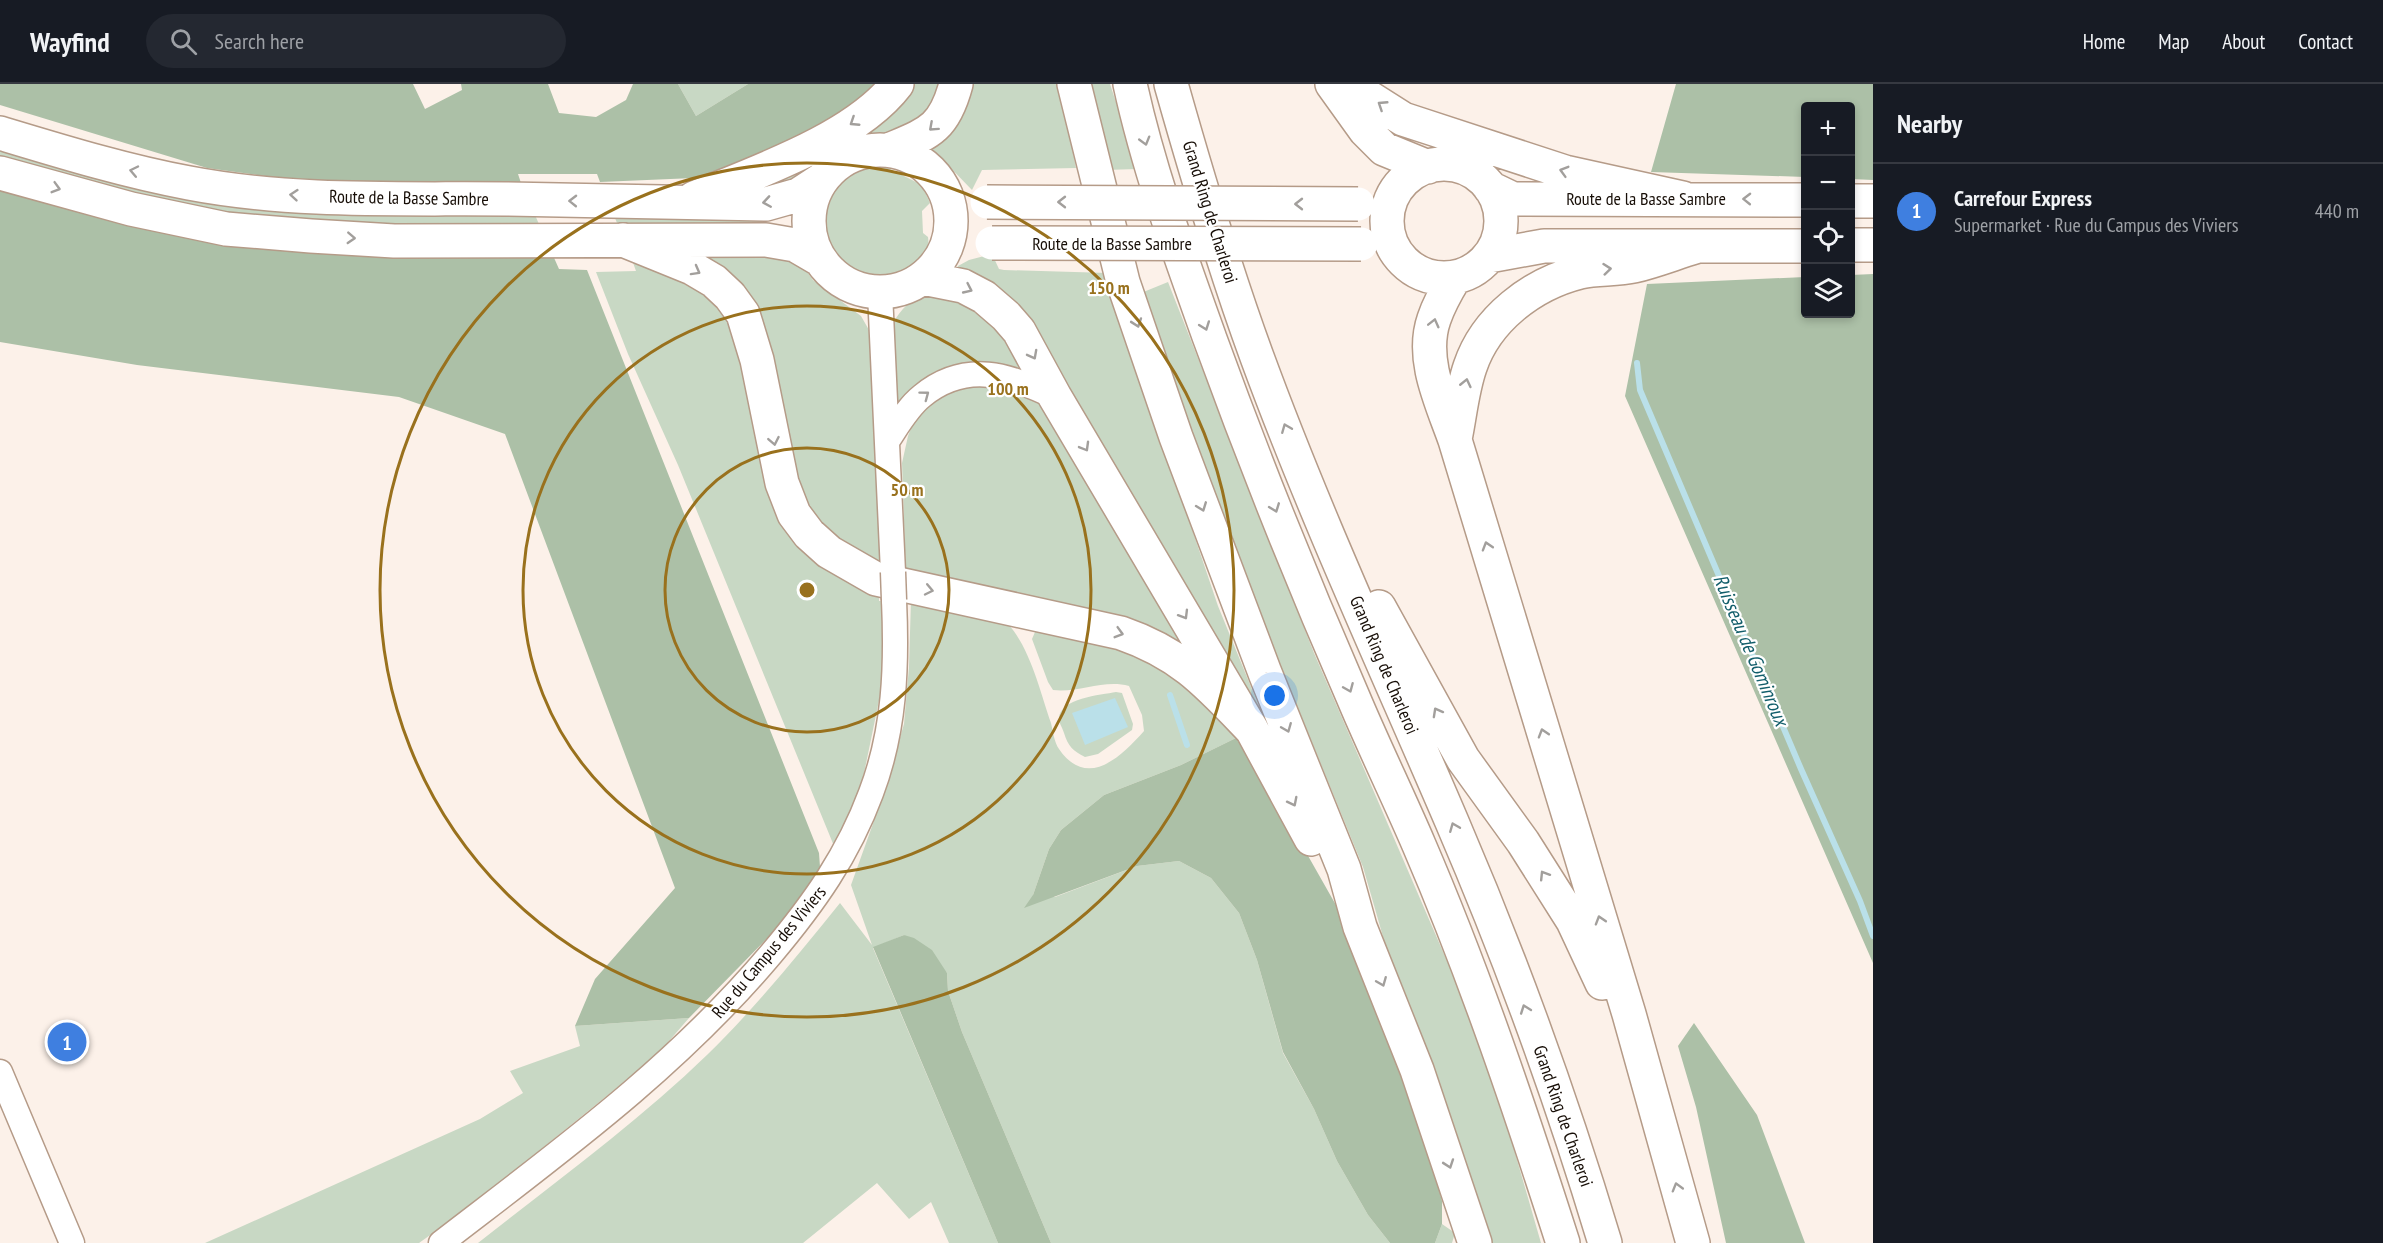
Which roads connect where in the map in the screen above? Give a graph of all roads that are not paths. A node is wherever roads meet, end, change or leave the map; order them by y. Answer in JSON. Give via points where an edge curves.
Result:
{"nodes":[{"id":1,"x":897,"y":84,"type":"edge"},
{"id":2,"x":956,"y":84,"type":"edge"},
{"id":3,"x":1074,"y":84,"type":"edge"},
{"id":4,"x":1130,"y":84,"type":"edge"},
{"id":5,"x":1171,"y":84,"type":"edge"},
{"id":6,"x":1332,"y":84,"type":"edge"},
{"id":7,"x":1348,"y":84,"type":"edge"},
{"id":8,"x":0,"y":133,"type":"edge"},
{"id":9,"x":889,"y":150,"type":"junction"},
{"id":10,"x":1428,"y":166,"type":"junction"},
{"id":11,"x":0,"y":172,"type":"edge"},
{"id":12,"x":821,"y":180,"type":"junction"},
{"id":13,"x":1490,"y":188,"type":"junction"},
{"id":14,"x":945,"y":190,"type":"junction"},
{"id":15,"x":1396,"y":190,"type":"junction"},
{"id":16,"x":1683,"y":198,"type":"junction"},
{"id":17,"x":1801,"y":200,"type":"edge"},
{"id":18,"x":1855,"y":201,"type":"edge"},
{"id":19,"x":1873,"y":201,"type":"edge"},
{"id":20,"x":683,"y":203,"type":"junction"},
{"id":21,"x":623,"y":240,"type":"junction"},
{"id":22,"x":1855,"y":245,"type":"edge"},
{"id":23,"x":1873,"y":245,"type":"edge"},
{"id":24,"x":1801,"y":246,"type":"edge"},
{"id":25,"x":1695,"y":247,"type":"junction"},
{"id":26,"x":1396,"y":253,"type":"junction"},
{"id":27,"x":1489,"y":256,"type":"junction"},
{"id":28,"x":819,"y":259,"type":"junction"},
{"id":29,"x":931,"y":270,"type":"junction"},
{"id":30,"x":1455,"y":277,"type":"junction"},
{"id":31,"x":880,"y":293,"type":"junction"},
{"id":32,"x":1055,"y":397,"type":"junction"},
{"id":33,"x":888,"y":440,"type":"junction"},
{"id":34,"x":1455,"y":440,"type":"junction"},
{"id":35,"x":1323,"y":522,"type":"junction"},
{"id":36,"x":1252,"y":730,"type":"junction"},
{"id":37,"x":1360,"y":927,"type":"junction"},
{"id":38,"x":0,"y":1072,"type":"edge"},
{"id":39,"x":1646,"y":1077,"type":"junction"},
{"id":40,"x":72,"y":1243,"type":"edge"},
{"id":41,"x":441,"y":1243,"type":"edge"},
{"id":42,"x":1475,"y":1243,"type":"edge"},
{"id":43,"x":1563,"y":1243,"type":"edge"},
{"id":44,"x":1605,"y":1243,"type":"edge"},
{"id":45,"x":1693,"y":1243,"type":"edge"}],
"edges":[{"from":1,"to":20,"type":"highway","one_way":true,"via":[[867,114],[839,132]]},
{"from":2,"to":9,"type":"highway","one_way":true,"via":[[946,113],[932,130]]},
{"from":3,"to":37,"type":"highway","one_way":true,"via":[[1126,293],[1265,673],[1344,869]]},
{"from":4,"to":43,"type":"highway","one_way":true,"via":[[1167,220],[1222,371],[1326,632],[1473,978]]},
{"from":35,"to":5,"type":"highway","name":"Grand Ring de Charleroi","one_way":true,"via":[[1258,358],[1217,240]]},
{"from":6,"to":10,"type":"highway","via":[[1384,149]]},
{"from":16,"to":7,"type":"highway","one_way":true,"via":[[1565,172],[1403,119]]},
{"from":20,"to":8,"type":"highway","name":"Route de la Basse Sambre","one_way":true,"via":[[296,196],[180,181],[116,168]]},
{"from":9,"to":12,"type":"highway","via":[[869,150],[850,156]]},
{"from":9,"to":14,"type":"highway","via":[[922,163]]},
{"from":10,"to":13,"type":"highway","via":[[1458,166]]},
{"from":10,"to":15,"type":"highway"},
{"from":11,"to":21,"type":"highway","one_way":true,"via":[[130,209],[226,229],[394,241]]},
{"from":12,"to":20,"type":"highway","name":"Route de la Basse Sambre","one_way":true,"via":[[798,195],[766,204]]},
{"from":12,"to":28,"type":"highway","via":[[808,220]]},
{"from":13,"to":16,"type":"highway","name":"Route de la Basse Sambre","via":[[1513,199]]},
{"from":13,"to":27,"type":"highway","via":[[1500,214],[1500,229]]},
{"from":15,"to":14,"type":"highway","one_way":true,"bridge":true,"via":[[1358,204],[987,202],[962,198]]},
{"from":14,"to":29,"type":"highway","via":[[951,227],[947,245]]},
{"from":15,"to":26,"type":"highway","via":[[1387,215]]},
{"from":17,"to":16,"type":"highway","name":"Route de la Basse Sambre","one_way":true},
{"from":18,"to":19,"type":"highway"},
{"from":21,"to":28,"type":"highway","via":[[766,240],[795,245]]},
{"from":21,"to":36,"type":"highway","one_way":true,"via":[[692,268],[722,288],[743,314],[757,360],[782,483],[794,514],[829,552],[876,579],[1150,643],[1202,678]]},
{"from":22,"to":23,"type":"highway"},
{"from":24,"to":25,"type":"highway"},
{"from":25,"to":27,"type":"highway","via":[[1544,246]]},
{"from":34,"to":25,"type":"highway","one_way":true,"via":[[1470,366],[1484,339],[1515,304],[1552,280],[1633,266]]},
{"from":26,"to":29,"type":"highway","name":"Route de la Basse Sambre","bridge":true,"via":[[1361,244],[992,243],[966,248]]},
{"from":26,"to":30,"type":"highway","via":[[1428,276]]},
{"from":27,"to":30,"type":"highway","via":[[1479,266]]},
{"from":28,"to":31,"type":"highway","via":[[834,276],[853,287]]},
{"from":29,"to":31,"type":"highway","via":[[908,286]]},
{"from":29,"to":32,"type":"highway","one_way":true,"via":[[984,297],[999,310],[1019,331]]},
{"from":34,"to":30,"type":"highway","one_way":true,"via":[[1431,370],[1430,340],[1433,321]]},
{"from":31,"to":33,"type":"street","name":"Rue du Campus des Viviers"},
{"from":33,"to":32,"type":"street","one_way":true,"via":[[921,396],[973,373],[997,374]]},
{"from":32,"to":36,"type":"highway","one_way":true},
{"from":33,"to":41,"type":"street","name":"Rue du Campus des Viviers","bridge":true,"via":[[896,657],[891,720],[872,792],[835,870],[754,974],[699,1033],[591,1127]]},
{"from":39,"to":34,"type":"highway","one_way":true},
{"from":39,"to":35,"type":"highway","one_way":true,"via":[[1573,921],[1523,842],[1463,759],[1360,569]]},
{"from":44,"to":35,"type":"highway","name":"Grand Ring de Charleroi","one_way":true,"via":[[1560,1101],[1454,824]]},
{"from":36,"to":37,"type":"highway","one_way":true},
{"from":37,"to":42,"type":"highway","one_way":true,"via":[[1417,1070]]},
{"from":38,"to":40,"type":"street"},
{"from":45,"to":39,"type":"highway","one_way":true}]}
